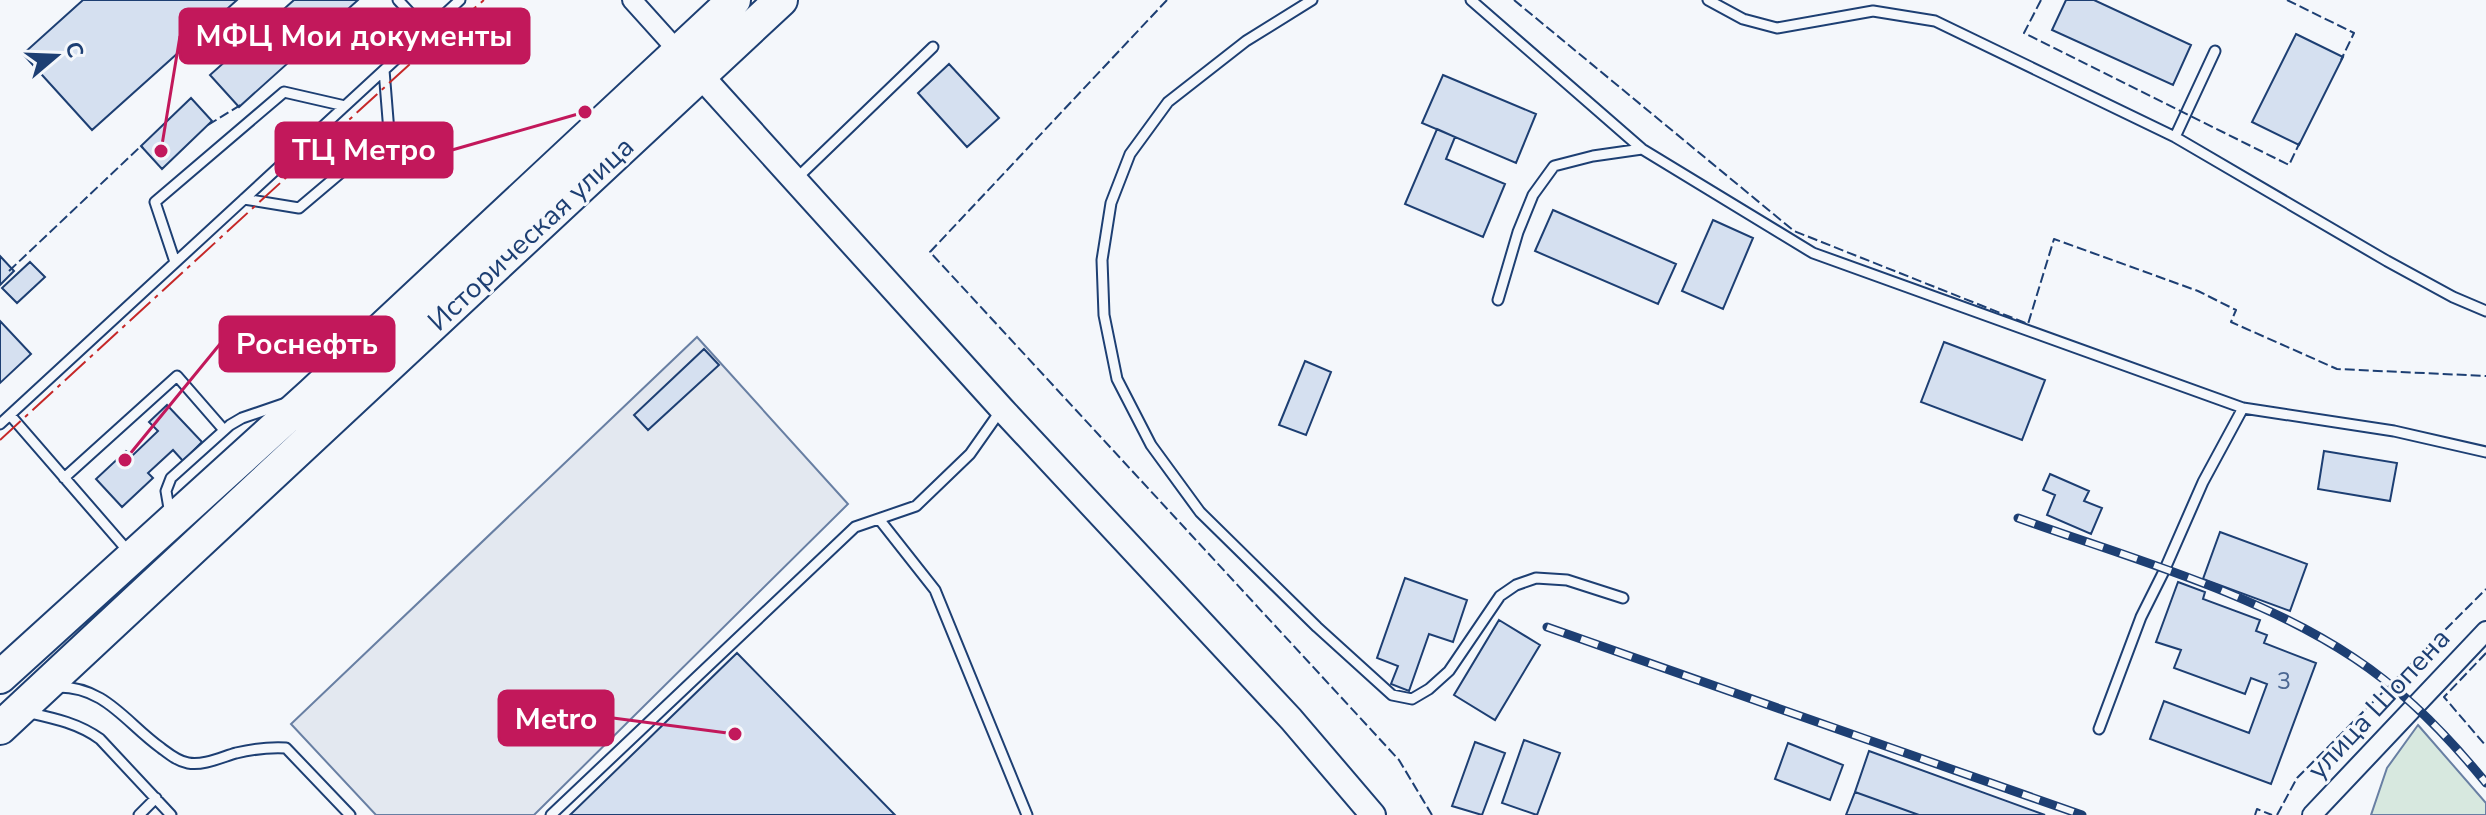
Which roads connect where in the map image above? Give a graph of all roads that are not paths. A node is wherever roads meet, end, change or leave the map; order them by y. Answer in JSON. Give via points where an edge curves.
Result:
{"nodes":[{"id":1,"x":398,"y":0,"type":"edge"},
{"id":2,"x":460,"y":0,"type":"edge"},
{"id":3,"x":632,"y":0,"type":"edge"},
{"id":4,"x":734,"y":0,"type":"edge"},
{"id":5,"x":781,"y":0,"type":"edge"},
{"id":6,"x":1312,"y":0,"type":"edge"},
{"id":7,"x":1471,"y":0,"type":"edge"},
{"id":8,"x":1708,"y":0,"type":"edge"},
{"id":9,"x":427,"y":31,"type":"junction"},
{"id":10,"x":933,"y":47,"type":"dead end"},
{"id":11,"x":678,"y":51,"type":"junction"},
{"id":12,"x":2215,"y":51,"type":"dead end"},
{"id":13,"x":384,"y":70,"type":"junction"},
{"id":14,"x":701,"y":76,"type":"junction"},
{"id":15,"x":345,"y":106,"type":"junction"},
{"id":16,"x":2175,"y":137,"type":"junction"},
{"id":17,"x":1642,"y":149,"type":"junction"},
{"id":18,"x":795,"y":180,"type":"junction"},
{"id":19,"x":244,"y":199,"type":"junction"},
{"id":20,"x":175,"y":262,"type":"junction"},
{"id":21,"x":1498,"y":300,"type":"dead end"},
{"id":22,"x":2486,"y":311,"type":"edge"},
{"id":23,"x":312,"y":394,"type":"junction"},
{"id":24,"x":2243,"y":408,"type":"junction"},
{"id":25,"x":1002,"y":409,"type":"junction"},
{"id":26,"x":10,"y":415,"type":"junction"},
{"id":27,"x":0,"y":424,"type":"edge"},
{"id":28,"x":224,"y":430,"type":"junction"},
{"id":29,"x":2486,"y":452,"type":"edge"},
{"id":30,"x":64,"y":478,"type":"junction"},
{"id":31,"x":879,"y":519,"type":"junction"},
{"id":32,"x":171,"y":521,"type":"junction"},
{"id":33,"x":132,"y":556,"type":"junction"},
{"id":34,"x":1623,"y":598,"type":"dead end"},
{"id":35,"x":2486,"y":631,"type":"edge"},
{"id":36,"x":0,"y":677,"type":"edge"},
{"id":37,"x":45,"y":687,"type":"junction"},
{"id":38,"x":10,"y":720,"type":"edge"},
{"id":39,"x":2099,"y":729,"type":"dead end"},
{"id":40,"x":156,"y":798,"type":"junction"},
{"id":41,"x":139,"y":815,"type":"edge"},
{"id":42,"x":171,"y":815,"type":"edge"},
{"id":43,"x":350,"y":815,"type":"edge"},
{"id":44,"x":551,"y":815,"type":"edge"},
{"id":45,"x":1027,"y":815,"type":"edge"},
{"id":46,"x":1373,"y":815,"type":"edge"},
{"id":47,"x":2312,"y":815,"type":"edge"}],
"edges":[{"from":1,"to":9,"type":"lane"},
{"from":2,"to":9,"type":"lane"},
{"from":3,"to":11,"type":"street"},
{"from":4,"to":11,"type":"highway","name":"Историческая улица"},
{"from":5,"to":14,"type":"highway","name":"Историческая улица"},
{"from":6,"to":34,"type":"lane","via":[[1246,41],[1168,102],[1130,154],[1111,203],[1102,260],[1104,315],[1117,379],[1151,445],[1200,512],[1392,695],[1412,699],[1429,689],[1449,671],[1500,596],[1516,585],[1536,578],[1567,580]]},
{"from":7,"to":17,"type":"lane"},
{"from":8,"to":16,"type":"lane","via":[[1743,19],[1777,28],[1873,11],[1935,21]]},
{"from":9,"to":13,"type":"lane"},
{"from":10,"to":18,"type":"lane"},
{"from":11,"to":14,"type":"main road"},
{"from":11,"to":23,"type":"highway","name":"Историческая улица"},
{"from":12,"to":16,"type":"lane"},
{"from":13,"to":15,"type":"lane"},
{"from":13,"to":19,"type":"lane","via":[[389,132],[299,208]]},
{"from":14,"to":18,"type":"main road"},
{"from":14,"to":37,"type":"highway","name":"Историческая улица"},
{"from":15,"to":19,"type":"lane"},
{"from":15,"to":20,"type":"lane","via":[[284,92],[155,202]]},
{"from":16,"to":22,"type":"lane","via":[[2387,261]]},
{"from":17,"to":21,"type":"lane","via":[[1554,166],[1533,195]]},
{"from":17,"to":24,"type":"lane","via":[[1813,253]]},
{"from":18,"to":25,"type":"main road"},
{"from":19,"to":20,"type":"lane"},
{"from":20,"to":26,"type":"lane"},
{"from":23,"to":28,"type":"lane","via":[[242,418]]},
{"from":23,"to":32,"type":"highway","name":"Историческая улица"},
{"from":24,"to":29,"type":"lane","via":[[2394,431]]},
{"from":24,"to":39,"type":"lane","via":[[2141,617]]},
{"from":25,"to":31,"type":"lane","via":[[970,454],[916,506]]},
{"from":25,"to":46,"type":"main road","via":[[1291,719]]},
{"from":26,"to":27,"type":"lane"},
{"from":26,"to":30,"type":"lane"},
{"from":28,"to":30,"type":"lane","via":[[177,376]]},
{"from":28,"to":32,"type":"lane","via":[[171,478],[166,491]]},
{"from":30,"to":33,"type":"lane"},
{"from":31,"to":44,"type":"lane","via":[[855,527]]},
{"from":31,"to":45,"type":"lane","via":[[935,590]]},
{"from":32,"to":33,"type":"highway","name":"Историческая улица"},
{"from":33,"to":36,"type":"highway","name":"Историческая улица"},
{"from":35,"to":47,"type":"street","name":"улица Шопена"},
{"from":37,"to":38,"type":"highway","name":"Историческая улица"},
{"from":37,"to":43,"type":"lane","via":[[75,686],[101,697],[153,743],[189,764],[265,747],[286,748]]},
{"from":38,"to":40,"type":"lane","via":[[64,721],[88,730]]},
{"from":40,"to":41,"type":"lane"},
{"from":40,"to":42,"type":"lane"}]}
